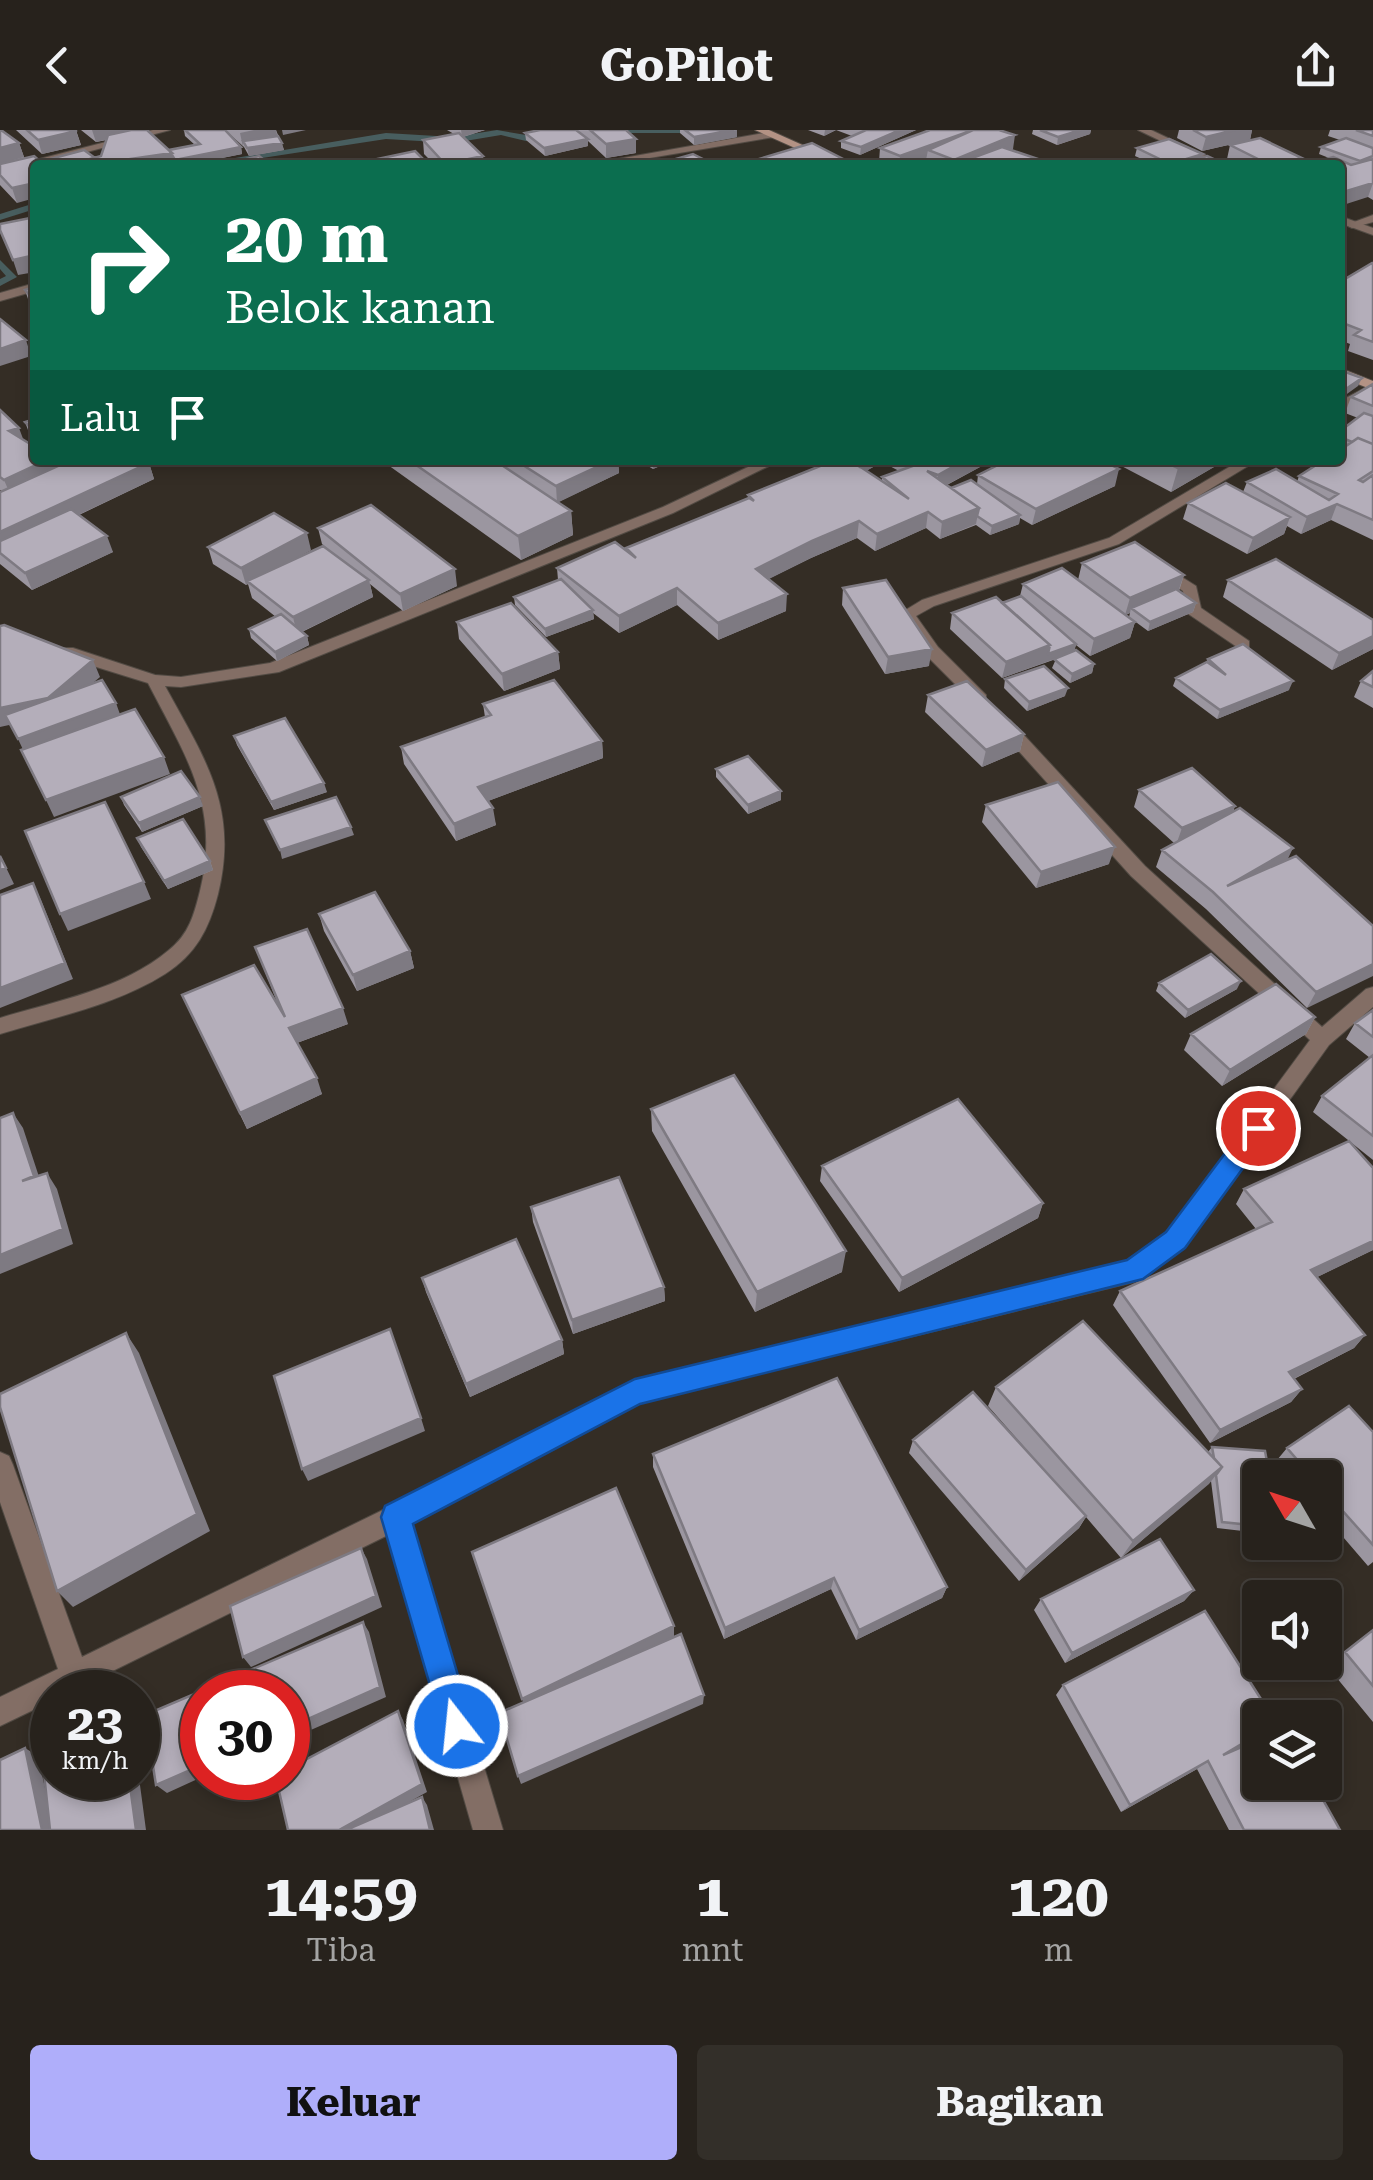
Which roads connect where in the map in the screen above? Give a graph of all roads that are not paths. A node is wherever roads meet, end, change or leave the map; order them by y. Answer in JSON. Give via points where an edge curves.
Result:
{"nodes":[{"id":1,"x":165,"y":130,"type":"edge"},
{"id":2,"x":1143,"y":130,"type":"edge"},
{"id":3,"x":765,"y":132,"type":"edge"},
{"id":4,"x":47,"y":160,"type":"edge"},
{"id":5,"x":616,"y":160,"type":"edge"},
{"id":6,"x":830,"y":160,"type":"edge"},
{"id":7,"x":1209,"y":160,"type":"edge"},
{"id":8,"x":30,"y":164,"type":"edge"},
{"id":9,"x":0,"y":172,"type":"edge"},
{"id":10,"x":1373,"y":218,"type":"edge"},
{"id":11,"x":1345,"y":222,"type":"edge"},
{"id":12,"x":1345,"y":222,"type":"edge"},
{"id":13,"x":1373,"y":232,"type":"edge"},
{"id":14,"x":30,"y":288,"type":"edge"},
{"id":15,"x":0,"y":297,"type":"edge"},
{"id":16,"x":1345,"y":374,"type":"edge"},
{"id":17,"x":1373,"y":387,"type":"edge"},
{"id":18,"x":1345,"y":404,"type":"edge"},
{"id":19,"x":763,"y":465,"type":"edge"},
{"id":20,"x":1244,"y":465,"type":"edge"},
{"id":21,"x":1127,"y":548,"type":"junction"},
{"id":22,"x":1243,"y":644,"type":"edge"},
{"id":23,"x":46,"y":645,"type":"edge"},
{"id":24,"x":154,"y":680,"type":"junction"},
{"id":25,"x":1373,"y":995,"type":"edge"},
{"id":26,"x":0,"y":1026,"type":"edge"},
{"id":27,"x":1322,"y":1039,"type":"junction"},
{"id":28,"x":0,"y":1465,"type":"edge"},
{"id":29,"x":396,"y":1517,"type":"junction"},
{"id":30,"x":73,"y":1670,"type":"edge"},
{"id":31,"x":82,"y":1670,"type":"edge"},
{"id":32,"x":30,"y":1697,"type":"edge"},
{"id":33,"x":0,"y":1712,"type":"edge"},
{"id":34,"x":488,"y":1830,"type":"edge"}],
"edges":[{"from":1,"to":4,"type":"street"},
{"from":2,"to":7,"type":"street"},
{"from":3,"to":5,"type":"street"},
{"from":3,"to":6,"type":"main road"},
{"from":8,"to":9,"type":"street"},
{"from":10,"to":11,"type":"street"},
{"from":12,"to":13,"type":"street"},
{"from":14,"to":15,"type":"street"},
{"from":16,"to":17,"type":"main road"},
{"from":17,"to":18,"type":"street"},
{"from":19,"to":24,"type":"street","via":[[668,510],[273,668]]},
{"from":20,"to":21,"type":"street"},
{"from":21,"to":22,"type":"street","via":[[1182,581],[1194,595],[1193,610]]},
{"from":21,"to":27,"type":"street","via":[[928,602],[907,619],[1138,871]]},
{"from":23,"to":24,"type":"street"},
{"from":24,"to":26,"type":"street","via":[[209,789],[215,820],[215,866],[194,937],[133,980]]},
{"from":25,"to":27,"type":"street"},
{"from":27,"to":29,"type":"street","via":[[1176,1240],[1134,1271],[635,1392]]},
{"from":28,"to":30,"type":"street"},
{"from":29,"to":31,"type":"street"},
{"from":29,"to":34,"type":"street"},
{"from":32,"to":33,"type":"street"}]}
